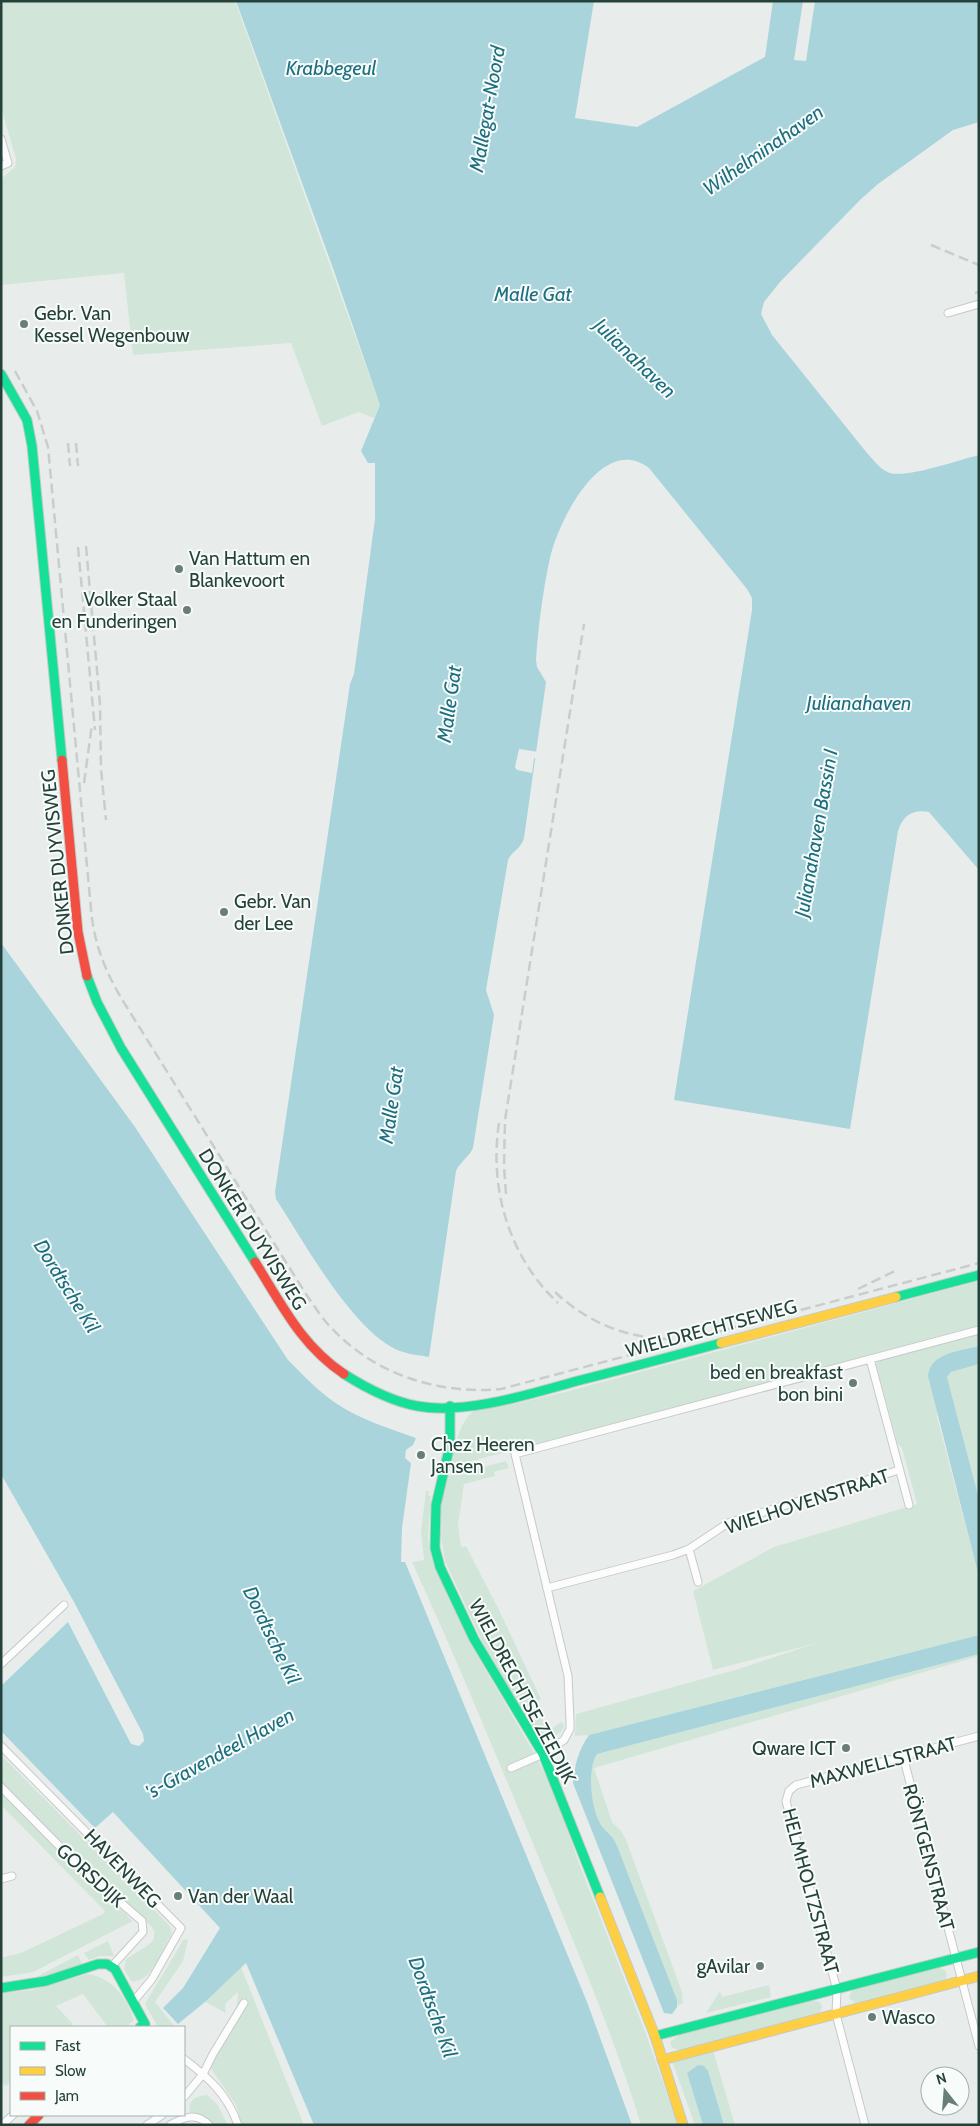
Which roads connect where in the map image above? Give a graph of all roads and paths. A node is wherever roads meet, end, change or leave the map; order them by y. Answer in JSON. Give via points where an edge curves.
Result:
{"nodes":[{"id":1,"x":1,"y":140,"type":"edge"},
{"id":2,"x":1,"y":166,"type":"edge"},
{"id":3,"x":979,"y":304,"type":"edge"},
{"id":4,"x":948,"y":313,"type":"dead end"},
{"id":5,"x":1,"y":374,"type":"edge"},
{"id":6,"x":979,"y":1275,"type":"edge"},
{"id":7,"x":979,"y":1330,"type":"edge"},
{"id":8,"x":870,"y":1359,"type":"junction"},
{"id":9,"x":450,"y":1406,"type":"junction"},
{"id":10,"x":899,"y":1470,"type":"junction"},
{"id":11,"x":909,"y":1505,"type":"dead end"},
{"id":12,"x":689,"y":1549,"type":"junction"},
{"id":13,"x":698,"y":1582,"type":"dead end"},
{"id":14,"x":547,"y":1588,"type":"junction"},
{"id":15,"x":64,"y":1606,"type":"dead end"},
{"id":16,"x":1,"y":1664,"type":"edge"},
{"id":17,"x":979,"y":1736,"type":"edge"},
{"id":18,"x":1,"y":1746,"type":"edge"},
{"id":19,"x":543,"y":1754,"type":"junction"},
{"id":20,"x":903,"y":1756,"type":"junction"},
{"id":21,"x":511,"y":1768,"type":"dead end"},
{"id":22,"x":1,"y":1787,"type":"edge"},
{"id":23,"x":789,"y":1791,"type":"joint"},
{"id":24,"x":12,"y":1876,"type":"dead end"},
{"id":25,"x":1,"y":1878,"type":"edge"},
{"id":26,"x":979,"y":1952,"type":"edge"},
{"id":27,"x":957,"y":1958,"type":"junction"},
{"id":28,"x":112,"y":1966,"type":"junction"},
{"id":29,"x":979,"y":1976,"type":"edge"},
{"id":30,"x":962,"y":1981,"type":"junction"},
{"id":31,"x":1,"y":1988,"type":"edge"},
{"id":32,"x":837,"y":1990,"type":"junction"},
{"id":33,"x":133,"y":2002,"type":"junction"},
{"id":34,"x":244,"y":2003,"type":"dead end"},
{"id":35,"x":836,"y":2014,"type":"junction"},
{"id":36,"x":144,"y":2026,"type":"edge"},
{"id":37,"x":654,"y":2036,"type":"junction"},
{"id":38,"x":979,"y":2046,"type":"edge"},
{"id":39,"x":185,"y":2060,"type":"edge"},
{"id":40,"x":662,"y":2060,"type":"junction"},
{"id":41,"x":203,"y":2074,"type":"junction"},
{"id":42,"x":185,"y":2096,"type":"edge"},
{"id":43,"x":12,"y":2116,"type":"edge"},
{"id":44,"x":38,"y":2116,"type":"edge"},
{"id":45,"x":161,"y":2116,"type":"edge"},
{"id":46,"x":2,"y":2125,"type":"edge"},
{"id":47,"x":29,"y":2125,"type":"edge"},
{"id":48,"x":148,"y":2125,"type":"edge"},
{"id":49,"x":170,"y":2125,"type":"edge"},
{"id":50,"x":208,"y":2125,"type":"edge"},
{"id":51,"x":238,"y":2125,"type":"edge"},
{"id":52,"x":683,"y":2125,"type":"edge"},
{"id":53,"x":865,"y":2125,"type":"edge"}],
"edges":[{"from":1,"to":2,"type":"street","via":[[8,163]]},
{"from":3,"to":4,"type":"street"},
{"from":5,"to":9,"type":"street","name":"DONKER DUYVISWEG","via":[[26,420],[32,446],[76,919],[86,972],[97,1002],[121,1048],[306,1341],[352,1379],[384,1395],[416,1406]]},
{"from":6,"to":9,"type":"street","name":"WIELDRECHTSEWEG","via":[[510,1399]]},
{"from":7,"to":8,"type":"street"},
{"from":8,"to":10,"type":"street"},
{"from":8,"to":14,"type":"street","via":[[515,1454]]},
{"from":9,"to":19,"type":"street","name":"WIELDRECHTSE ZEEDIJK","via":[[450,1445],[436,1505],[435,1548],[474,1639]]},
{"from":10,"to":11,"type":"street"},
{"from":10,"to":12,"type":"street","name":"WIELHOVENSTRAAT","via":[[728,1523]]},
{"from":12,"to":13,"type":"street"},
{"from":12,"to":14,"type":"street","name":"WIELHOVENSTRAAT"},
{"from":14,"to":19,"type":"street","via":[[568,1676],[570,1729],[564,1740]]},
{"from":15,"to":16,"type":"street"},
{"from":17,"to":20,"type":"street","name":"MAXWELLSTRAAT"},
{"from":18,"to":33,"type":"street","name":"HAVENWEG","via":[[181,1928],[152,1979]]},
{"from":19,"to":21,"type":"street"},
{"from":19,"to":37,"type":"street","name":"WIELDRECHTSE ZEEDIJK"},
{"from":20,"to":23,"type":"street","name":"MAXWELLSTRAAT","via":[[796,1785]]},
{"from":20,"to":27,"type":"street","name":"RÖNTGENSTRAAT"},
{"from":22,"to":28,"type":"street","name":"GORSDIJK","via":[[83,1870],[142,1921],[144,1929],[140,1936]]},
{"from":23,"to":32,"type":"street","name":"HELMHOLTZSTRAAT","via":[[786,1801]]},
{"from":24,"to":25,"type":"street"},
{"from":26,"to":27,"type":"street"},
{"from":27,"to":30,"type":"street","name":"RÖNTGENSTRAAT"},
{"from":27,"to":32,"type":"street"},
{"from":28,"to":31,"type":"street","via":[[98,1964],[46,1981]]},
{"from":28,"to":33,"type":"street"},
{"from":29,"to":30,"type":"street"},
{"from":30,"to":35,"type":"street"},
{"from":30,"to":38,"type":"street","name":"RÖNTGENSTRAAT"},
{"from":32,"to":35,"type":"street","name":"HELMHOLTZSTRAAT"},
{"from":32,"to":37,"type":"street"},
{"from":33,"to":36,"type":"street"},
{"from":34,"to":41,"type":"street"},
{"from":35,"to":40,"type":"street"},
{"from":35,"to":53,"type":"street","name":"HELMHOLTZSTRAAT"},
{"from":37,"to":40,"type":"street","name":"WIELDRECHTSE ZEEDIJK"},
{"from":39,"to":41,"type":"street"},
{"from":40,"to":52,"type":"street","name":"WIELDRECHTSE ZEEDIJK"},
{"from":41,"to":42,"type":"street"},
{"from":41,"to":51,"type":"street","via":[[230,2105]]},
{"from":43,"to":46,"type":"street"},
{"from":44,"to":47,"type":"street"},
{"from":45,"to":48,"type":"street"},
{"from":49,"to":50,"type":"street","via":[[195,2116]]}]}
